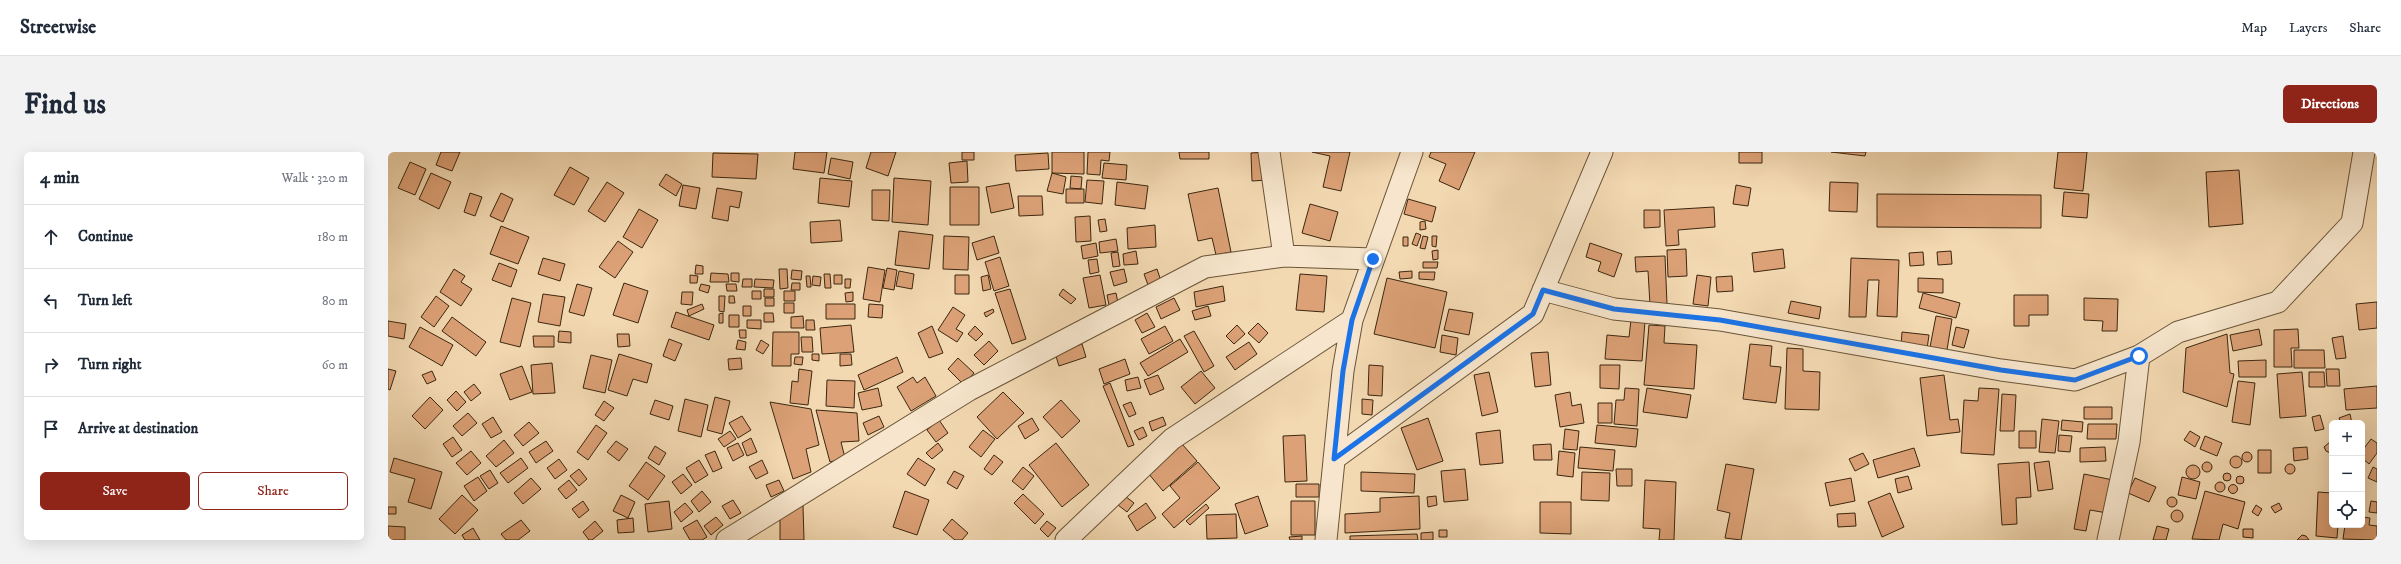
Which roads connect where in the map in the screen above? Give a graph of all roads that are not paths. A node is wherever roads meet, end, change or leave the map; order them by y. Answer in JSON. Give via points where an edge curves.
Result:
{"nodes":[{"id":1,"x":1269,"y":152,"type":"edge"},
{"id":2,"x":1412,"y":152,"type":"edge"},
{"id":3,"x":1602,"y":152,"type":"edge"},
{"id":4,"x":2364,"y":152,"type":"edge"},
{"id":5,"x":1284,"y":256,"type":"junction"},
{"id":6,"x":1373,"y":259,"type":"junction"},
{"id":7,"x":1543,"y":290,"type":"junction"},
{"id":8,"x":1352,"y":320,"type":"junction"},
{"id":9,"x":2139,"y":356,"type":"junction"},
{"id":10,"x":1334,"y":459,"type":"junction"},
{"id":11,"x":727,"y":540,"type":"edge"},
{"id":12,"x":1066,"y":540,"type":"edge"},
{"id":13,"x":1326,"y":540,"type":"edge"},
{"id":14,"x":2108,"y":540,"type":"edge"}],
"edges":[{"from":1,"to":5,"type":"street"},
{"from":2,"to":6,"type":"street"},
{"from":3,"to":7,"type":"street"},
{"from":4,"to":9,"type":"street","via":[[2352,222],[2278,302],[2178,332]]},
{"from":5,"to":6,"type":"street"},
{"from":5,"to":11,"type":"street","via":[[1205,267],[970,390]]},
{"from":6,"to":8,"type":"street"},
{"from":7,"to":9,"type":"street","via":[[1614,309],[1720,320],[1970,365],[2075,380]]},
{"from":7,"to":10,"type":"street","via":[[1533,314]]},
{"from":8,"to":10,"type":"street","via":[[1343,371]]},
{"from":8,"to":12,"type":"street","via":[[1172,439]]},
{"from":9,"to":14,"type":"street","via":[[2129,442]]},
{"from":10,"to":13,"type":"street"}]}
